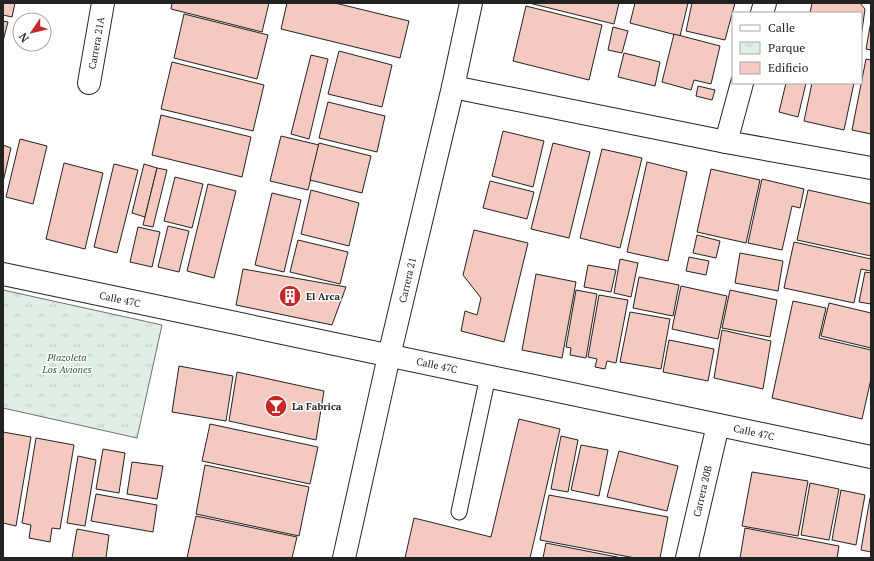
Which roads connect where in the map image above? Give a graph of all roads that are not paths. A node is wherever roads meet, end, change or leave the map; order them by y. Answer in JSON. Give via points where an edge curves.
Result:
{"nodes":[{"id":1,"x":104,"y":3,"type":"edge"},
{"id":2,"x":472,"y":3,"type":"edge"},
{"id":3,"x":89,"y":83,"type":"dead end"},
{"id":4,"x":742,"y":84,"type":"edge"},
{"id":5,"x":453,"y":87,"type":"junction"},
{"id":6,"x":726,"y":142,"type":"junction"},
{"id":7,"x":871,"y":168,"type":"edge"},
{"id":8,"x":3,"y":274,"type":"edge"},
{"id":9,"x":389,"y":356,"type":"junction"},
{"id":10,"x":488,"y":376,"type":"junction"},
{"id":11,"x":718,"y":425,"type":"junction"},
{"id":12,"x":870,"y":451,"type":"edge"},
{"id":13,"x":459,"y":512,"type":"dead end"},
{"id":14,"x":344,"y":558,"type":"edge"},
{"id":15,"x":687,"y":558,"type":"edge"}],
"edges":[{"from":1,"to":3,"type":"street","name":"Carrera 21A"},
{"from":2,"to":5,"type":"street","name":"Carrera 21"},
{"from":4,"to":6,"type":"street"},
{"from":5,"to":6,"type":"street"},
{"from":5,"to":9,"type":"street","name":"Carrera 21"},
{"from":6,"to":7,"type":"street"},
{"from":8,"to":9,"type":"street","name":"Calle 47C"},
{"from":9,"to":10,"type":"street","name":"Calle 47C"},
{"from":9,"to":14,"type":"street","name":"Carrera 21"},
{"from":10,"to":11,"type":"street","name":"Calle 47C"},
{"from":10,"to":13,"type":"lane"},
{"from":11,"to":12,"type":"street","name":"Calle 47C"},
{"from":11,"to":15,"type":"street","name":"Carrera 20B"}]}
